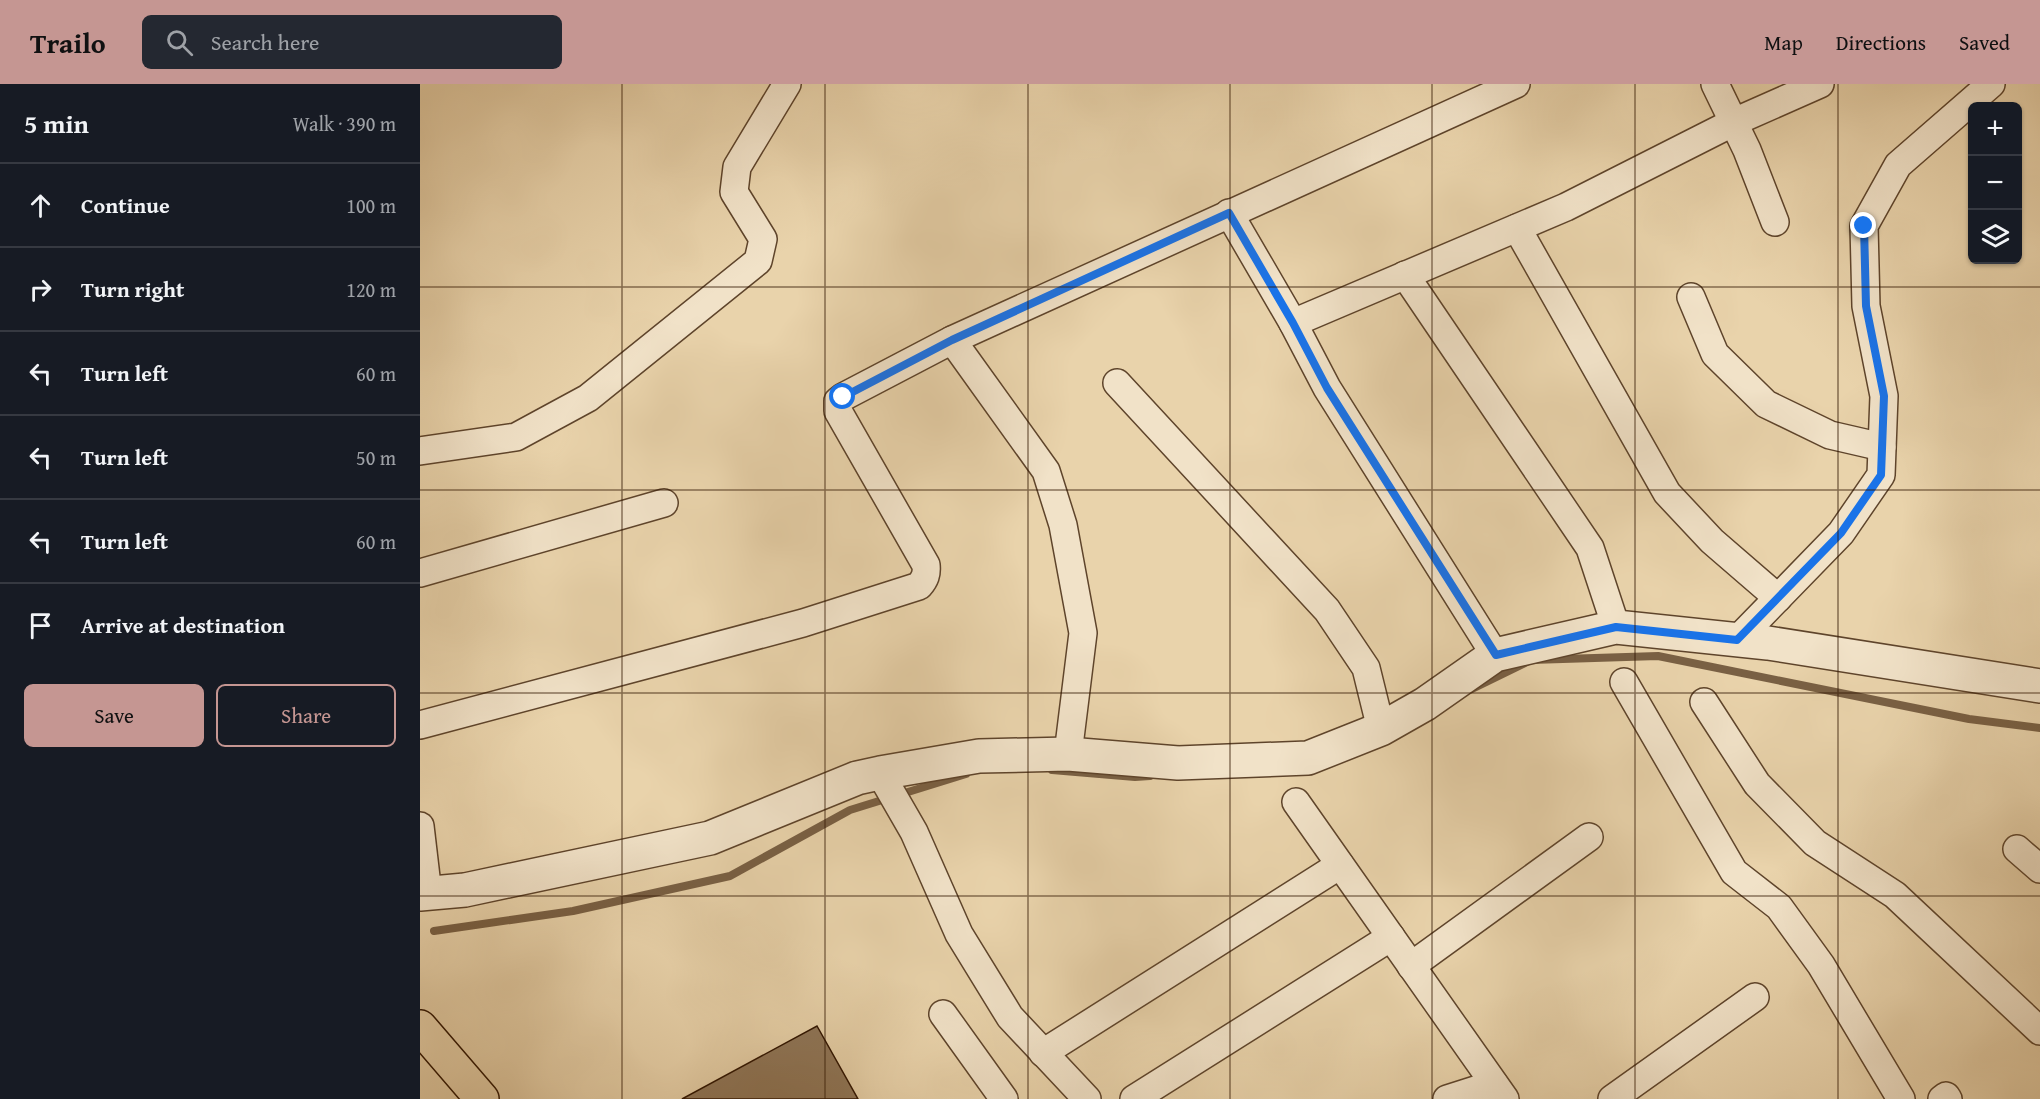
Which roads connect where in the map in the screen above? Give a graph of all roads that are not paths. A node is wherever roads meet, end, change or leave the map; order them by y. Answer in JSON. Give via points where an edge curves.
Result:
{"nodes":[{"id":1,"x":787,"y":84,"type":"edge"},
{"id":2,"x":1516,"y":84,"type":"edge"},
{"id":3,"x":1715,"y":84,"type":"edge"},
{"id":4,"x":1821,"y":84,"type":"edge"},
{"id":5,"x":1991,"y":84,"type":"edge"},
{"id":6,"x":1734,"y":122,"type":"junction"},
{"id":7,"x":1229,"y":213,"type":"junction"},
{"id":8,"x":1774,"y":222,"type":"dead end"},
{"id":9,"x":1517,"y":228,"type":"junction"},
{"id":10,"x":1404,"y":275,"type":"junction"},
{"id":11,"x":1691,"y":297,"type":"dead end"},
{"id":12,"x":1293,"y":323,"type":"junction"},
{"id":13,"x":952,"y":340,"type":"junction"},
{"id":14,"x":1117,"y":383,"type":"dead end"},
{"id":15,"x":1882,"y":447,"type":"junction"},
{"id":16,"x":420,"y":451,"type":"edge"},
{"id":17,"x":664,"y":504,"type":"dead end"},
{"id":18,"x":420,"y":573,"type":"edge"},
{"id":19,"x":1778,"y":598,"type":"junction"},
{"id":20,"x":1616,"y":627,"type":"junction"},
{"id":21,"x":1737,"y":640,"type":"junction"},
{"id":22,"x":1496,"y":655,"type":"junction"},
{"id":23,"x":1624,"y":682,"type":"dead end"},
{"id":24,"x":2040,"y":686,"type":"edge"},
{"id":25,"x":1704,"y":702,"type":"dead end"},
{"id":26,"x":420,"y":724,"type":"edge"},
{"id":27,"x":1381,"y":729,"type":"junction"},
{"id":28,"x":1068,"y":754,"type":"junction"},
{"id":29,"x":882,"y":776,"type":"junction"},
{"id":30,"x":1296,"y":802,"type":"dead end"},
{"id":31,"x":420,"y":826,"type":"edge"},
{"id":32,"x":1589,"y":837,"type":"dead end"},
{"id":33,"x":2017,"y":849,"type":"dead end"},
{"id":34,"x":1340,"y":865,"type":"junction"},
{"id":35,"x":2040,"y":869,"type":"edge"},
{"id":36,"x":424,"y":894,"type":"edge"},
{"id":37,"x":1390,"y":936,"type":"junction"},
{"id":38,"x":1411,"y":966,"type":"junction"},
{"id":39,"x":1755,"y":997,"type":"dead end"},
{"id":40,"x":943,"y":1014,"type":"dead end"},
{"id":41,"x":420,"y":1027,"type":"edge"},
{"id":42,"x":2040,"y":1031,"type":"edge"},
{"id":43,"x":1043,"y":1053,"type":"junction"},
{"id":44,"x":1499,"y":1091,"type":"edge"},
{"id":45,"x":482,"y":1099,"type":"edge"},
{"id":46,"x":1004,"y":1099,"type":"edge"},
{"id":47,"x":1087,"y":1099,"type":"edge"},
{"id":48,"x":1134,"y":1099,"type":"edge"},
{"id":49,"x":1447,"y":1099,"type":"edge"},
{"id":50,"x":1612,"y":1099,"type":"edge"},
{"id":51,"x":1901,"y":1099,"type":"edge"},
{"id":52,"x":1942,"y":1099,"type":"edge"},
{"id":53,"x":1948,"y":1099,"type":"edge"}],
"edges":[{"from":1,"to":16,"type":"street","via":[[737,167],[734,192],[763,239],[758,261],[588,398],[516,437]]},
{"from":2,"to":7,"type":"street"},
{"from":3,"to":6,"type":"street"},
{"from":4,"to":6,"type":"street"},
{"from":5,"to":15,"type":"street","via":[[1898,165],[1864,226],[1866,306],[1884,396]]},
{"from":6,"to":8,"type":"street"},
{"from":6,"to":9,"type":"street"},
{"from":7,"to":12,"type":"street"},
{"from":7,"to":13,"type":"street"},
{"from":9,"to":10,"type":"street"},
{"from":9,"to":19,"type":"street","via":[[1667,493],[1712,541]]},
{"from":10,"to":12,"type":"street"},
{"from":10,"to":20,"type":"street","via":[[1590,548]]},
{"from":11,"to":15,"type":"street","via":[[1715,354],[1766,404],[1830,435]]},
{"from":12,"to":22,"type":"street","via":[[1327,388]]},
{"from":13,"to":26,"type":"street","via":[[838,401],[838,411],[926,565],[927,572],[919,585],[803,622]]},
{"from":13,"to":28,"type":"street","via":[[1046,471],[1063,525],[1083,633]]},
{"from":14,"to":27,"type":"street","via":[[1328,610],[1366,668]]},
{"from":15,"to":19,"type":"street","via":[[1881,475],[1855,514]]},
{"from":17,"to":18,"type":"street"},
{"from":19,"to":21,"type":"street"},
{"from":20,"to":21,"type":"street"},
{"from":20,"to":22,"type":"street"},
{"from":21,"to":24,"type":"street"},
{"from":22,"to":27,"type":"street"},
{"from":23,"to":51,"type":"street","via":[[1734,872],[1779,908],[1821,965]]},
{"from":25,"to":42,"type":"street","via":[[1756,784],[1815,843],[1895,895]]},
{"from":27,"to":28,"type":"street","via":[[1308,758],[1178,763]]},
{"from":28,"to":29,"type":"street","via":[[979,756]]},
{"from":29,"to":36,"type":"street","via":[[857,778],[710,838],[465,890]]},
{"from":29,"to":43,"type":"street","via":[[914,832],[959,934],[1010,1017]]},
{"from":30,"to":34,"type":"street"},
{"from":31,"to":36,"type":"street"},
{"from":32,"to":38,"type":"street"},
{"from":33,"to":35,"type":"street"},
{"from":34,"to":37,"type":"street"},
{"from":34,"to":43,"type":"street"},
{"from":37,"to":38,"type":"street"},
{"from":37,"to":48,"type":"street"},
{"from":38,"to":44,"type":"street"},
{"from":39,"to":50,"type":"street"},
{"from":40,"to":46,"type":"street"},
{"from":41,"to":45,"type":"highway"},
{"from":43,"to":47,"type":"street"},
{"from":44,"to":49,"type":"street"},
{"from":52,"to":53,"type":"street"}]}
